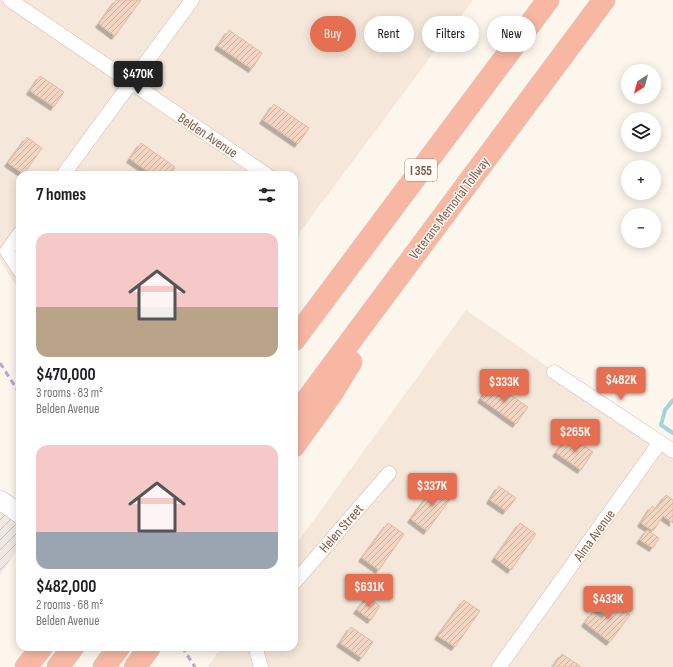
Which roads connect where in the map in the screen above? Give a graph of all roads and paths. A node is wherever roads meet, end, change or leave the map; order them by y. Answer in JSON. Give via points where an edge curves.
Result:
{"nodes":[{"id":1,"x":10,"y":0,"type":"edge"},
{"id":2,"x":192,"y":0,"type":"edge"},
{"id":3,"x":548,"y":0,"type":"edge"},
{"id":4,"x":604,"y":0,"type":"edge"},
{"id":5,"x":131,"y":82,"type":"junction"},
{"id":6,"x":66,"y":171,"type":"edge"},
{"id":7,"x":261,"y":171,"type":"edge"},
{"id":8,"x":16,"y":239,"type":"edge"},
{"id":9,"x":422,"y":245,"type":"junction"},
{"id":10,"x":16,"y":265,"type":"edge"},
{"id":11,"x":298,"y":335,"type":"edge"},
{"id":12,"x":554,"y":372,"type":"dead end"},
{"id":13,"x":298,"y":412,"type":"edge"},
{"id":14,"x":298,"y":440,"type":"edge"},
{"id":15,"x":660,"y":442,"type":"junction"},
{"id":16,"x":673,"y":451,"type":"edge"},
{"id":17,"x":389,"y":473,"type":"dead end"},
{"id":18,"x":0,"y":500,"type":"edge"},
{"id":19,"x":16,"y":511,"type":"edge"},
{"id":20,"x":298,"y":578,"type":"edge"},
{"id":21,"x":39,"y":651,"type":"edge"},
{"id":22,"x":115,"y":651,"type":"edge"},
{"id":23,"x":136,"y":651,"type":"edge"},
{"id":24,"x":147,"y":651,"type":"edge"},
{"id":25,"x":258,"y":651,"type":"edge"},
{"id":26,"x":26,"y":667,"type":"edge"},
{"id":27,"x":104,"y":667,"type":"edge"},
{"id":28,"x":135,"y":667,"type":"edge"},
{"id":29,"x":146,"y":667,"type":"edge"},
{"id":30,"x":261,"y":667,"type":"edge"},
{"id":31,"x":499,"y":667,"type":"edge"}],
"edges":[{"from":1,"to":5,"type":"street","name":"Belden Avenue"},
{"from":2,"to":5,"type":"street"},
{"from":3,"to":11,"type":"highway","number":"I 355"},
{"from":4,"to":9,"type":"highway","name":"Veterans Memorial Tollway"},
{"from":5,"to":6,"type":"street"},
{"from":5,"to":7,"type":"street","name":"Belden Avenue"},
{"from":8,"to":10,"type":"street","via":[[7,251]]},
{"from":9,"to":13,"type":"highway","name":"Veterans Memorial Tollway"},
{"from":9,"to":14,"type":"highway","via":[[332,393]]},
{"from":12,"to":15,"type":"street"},
{"from":15,"to":16,"type":"street"},
{"from":15,"to":31,"type":"street","name":"Alma Avenue"},
{"from":17,"to":20,"type":"street","name":"Helen Street"},
{"from":18,"to":19,"type":"street"},
{"from":21,"to":26,"type":"highway"},
{"from":22,"to":27,"type":"highway"},
{"from":23,"to":29,"type":"street"},
{"from":24,"to":28,"type":"highway","bridge":true},
{"from":25,"to":30,"type":"street"}]}
